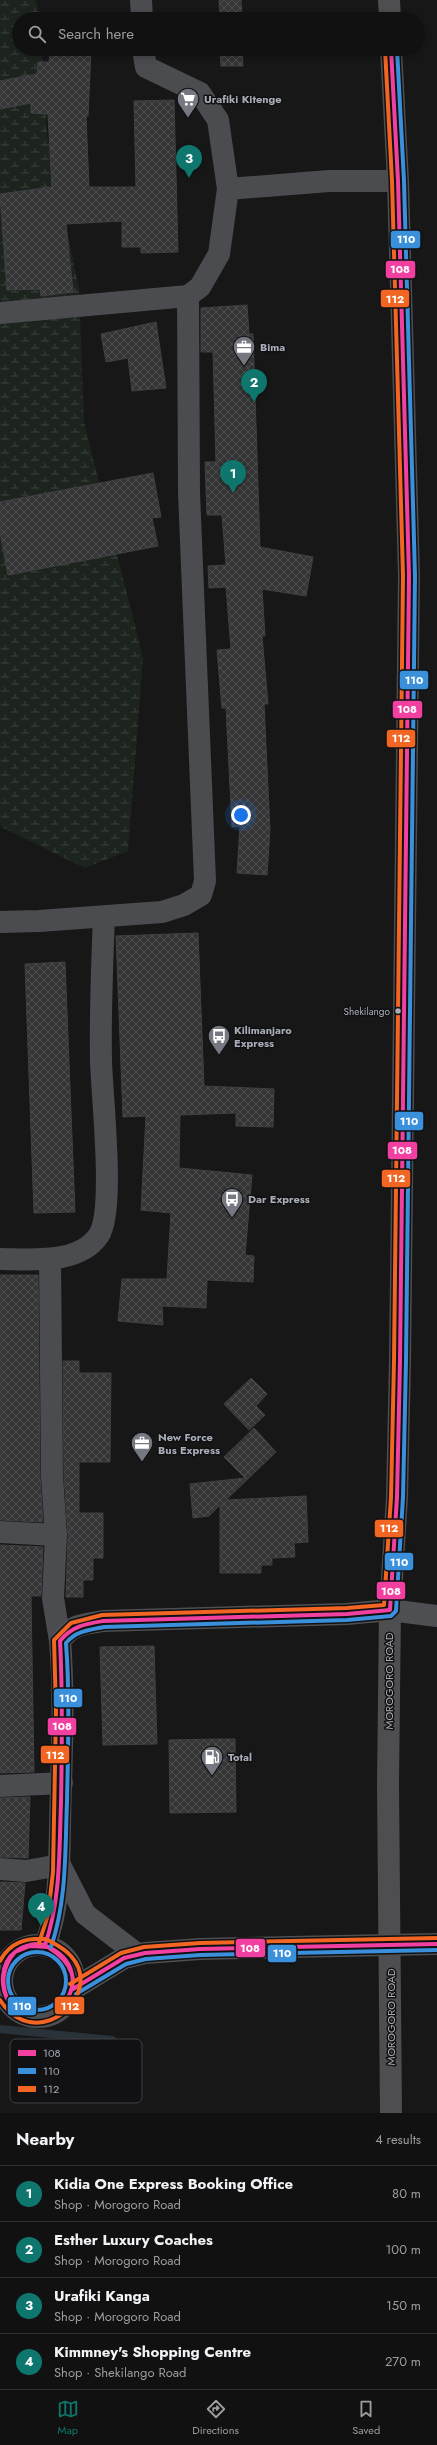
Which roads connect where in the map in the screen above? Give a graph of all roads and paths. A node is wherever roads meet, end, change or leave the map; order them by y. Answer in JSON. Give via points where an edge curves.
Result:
{"nodes":[{"id":1,"x":141,"y":0,"type":"edge"},
{"id":2,"x":389,"y":0,"type":"edge"},
{"id":3,"x":142,"y":12,"type":"edge"},
{"id":4,"x":390,"y":12,"type":"edge"},
{"id":5,"x":144,"y":56,"type":"edge"},
{"id":6,"x":391,"y":56,"type":"edge"},
{"id":7,"x":398,"y":181,"type":"junction"},
{"id":8,"x":228,"y":189,"type":"junction"},
{"id":9,"x":188,"y":296,"type":"junction"},
{"id":10,"x":0,"y":313,"type":"edge"},
{"id":11,"x":104,"y":916,"type":"junction"},
{"id":12,"x":0,"y":922,"type":"edge"},
{"id":13,"x":50,"y":1258,"type":"junction"},
{"id":14,"x":0,"y":1259,"type":"edge"},
{"id":15,"x":0,"y":1532,"type":"edge"},
{"id":16,"x":56,"y":1535,"type":"junction"},
{"id":17,"x":390,"y":1610,"type":"junction"},
{"id":18,"x":437,"y":1616,"type":"edge"},
{"id":19,"x":60,"y":1641,"type":"junction"},
{"id":20,"x":62,"y":1783,"type":"junction"},
{"id":21,"x":0,"y":1786,"type":"edge"},
{"id":22,"x":60,"y":1865,"type":"junction"},
{"id":23,"x":0,"y":1869,"type":"edge"},
{"id":24,"x":391,"y":1944,"type":"junction"},
{"id":25,"x":437,"y":1944,"type":"edge"},
{"id":26,"x":45,"y":1945,"type":"junction"},
{"id":27,"x":137,"y":1954,"type":"junction"},
{"id":28,"x":6,"y":1955,"type":"edge"},
{"id":29,"x":73,"y":1989,"type":"junction"},
{"id":30,"x":10,"y":2013,"type":"edge"},
{"id":31,"x":392,"y":2113,"type":"edge"}],
"edges":[{"from":1,"to":3,"type":"street"},
{"from":2,"to":4,"type":"highway"},
{"from":5,"to":8,"type":"street","via":[[146,67],[200,93],[218,120]]},
{"from":6,"to":7,"type":"highway","name":"MOROGORO ROAD"},
{"from":7,"to":8,"type":"street","via":[[329,181]]},
{"from":7,"to":17,"type":"highway","name":"MOROGORO ROAD","via":[[409,576],[400,1353],[397,1497]]},
{"from":8,"to":9,"type":"street","via":[[219,254],[200,286]]},
{"from":9,"to":10,"type":"street"},
{"from":9,"to":11,"type":"street","via":[[189,493],[205,881],[201,895],[177,907],[162,912]]},
{"from":11,"to":12,"type":"street"},
{"from":11,"to":13,"type":"street","via":[[100,996],[107,1210],[102,1229],[90,1245],[78,1252]]},
{"from":13,"to":14,"type":"street"},
{"from":13,"to":16,"type":"street","via":[[52,1476]]},
{"from":15,"to":16,"type":"street"},
{"from":16,"to":19,"type":"street","via":[[54,1598]]},
{"from":17,"to":18,"type":"main road"},
{"from":17,"to":19,"type":"main road","via":[[348,1614],[103,1621],[77,1625]]},
{"from":17,"to":24,"type":"highway","name":"MOROGORO ROAD","via":[[388,1785]]},
{"from":19,"to":20,"type":"main road"},
{"from":20,"to":21,"type":"street"},
{"from":20,"to":22,"type":"main road"},
{"from":22,"to":23,"type":"street","via":[[26,1871]]},
{"from":22,"to":26,"type":"main road","via":[[52,1928]]},
{"from":22,"to":27,"type":"main road","via":[[85,1914]]},
{"from":24,"to":25,"type":"main road"},
{"from":24,"to":27,"type":"main road","via":[[200,1949]]},
{"from":24,"to":31,"type":"highway","name":"MOROGORO ROAD"},
{"from":26,"to":28,"type":"main road","via":[[27,1945]]},
{"from":26,"to":29,"type":"main road","via":[[58,1950],[68,1961],[74,1975]]},
{"from":27,"to":29,"type":"main road","via":[[124,1958]]},
{"from":28,"to":30,"type":"main road","via":[[1,1987]]},
{"from":29,"to":30,"type":"main road","via":[[65,2005],[51,2015],[35,2018]]}]}
